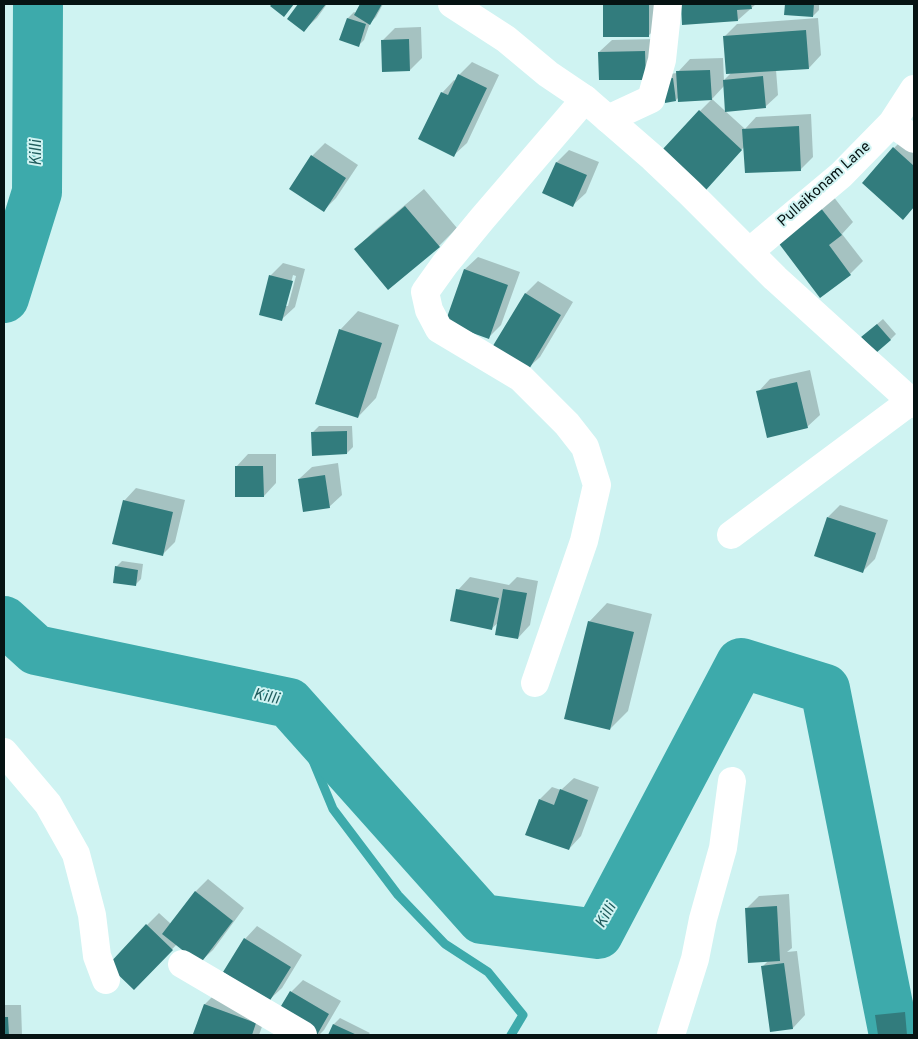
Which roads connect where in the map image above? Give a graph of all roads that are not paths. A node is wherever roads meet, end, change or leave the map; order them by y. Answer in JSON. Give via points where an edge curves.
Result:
{"nodes":[{"id":1,"x":452,"y":4,"type":"edge"},
{"id":2,"x":668,"y":4,"type":"edge"},
{"id":3,"x":914,"y":89,"type":"edge"},
{"id":4,"x":585,"y":99,"type":"junction"},
{"id":5,"x":608,"y":119,"type":"junction"},
{"id":6,"x":892,"y":123,"type":"junction"},
{"id":7,"x":914,"y":139,"type":"edge"},
{"id":8,"x":749,"y":252,"type":"junction"},
{"id":9,"x":913,"y":403,"type":"edge"},
{"id":10,"x":731,"y":535,"type":"dead end"},
{"id":11,"x":535,"y":683,"type":"dead end"},
{"id":12,"x":4,"y":752,"type":"edge"},
{"id":13,"x":732,"y":781,"type":"dead end"},
{"id":14,"x":182,"y":964,"type":"dead end"},
{"id":15,"x":106,"y":980,"type":"dead end"},
{"id":16,"x":303,"y":1035,"type":"edge"},
{"id":17,"x":671,"y":1035,"type":"edge"}],
"edges":[{"from":1,"to":4,"type":"street","via":[[506,39]]},
{"from":2,"to":5,"type":"street","via":[[662,60],[651,99]]},
{"from":3,"to":6,"type":"street","name":"Pullaikonam Lane"},
{"from":4,"to":5,"type":"street"},
{"from":4,"to":11,"type":"street","via":[[482,218],[425,292],[429,310],[439,329],[521,378],[567,424],[585,448],[597,485],[584,541]]},
{"from":5,"to":8,"type":"street","via":[[654,158]]},
{"from":6,"to":7,"type":"street"},
{"from":6,"to":8,"type":"street","name":"Pullaikonam Lane","via":[[841,175]]},
{"from":8,"to":9,"type":"street"},
{"from":9,"to":10,"type":"street"},
{"from":12,"to":15,"type":"street","via":[[48,804],[76,854],[92,915],[97,956]]},
{"from":13,"to":17,"type":"street","via":[[723,848]]},
{"from":14,"to":16,"type":"street"}]}
